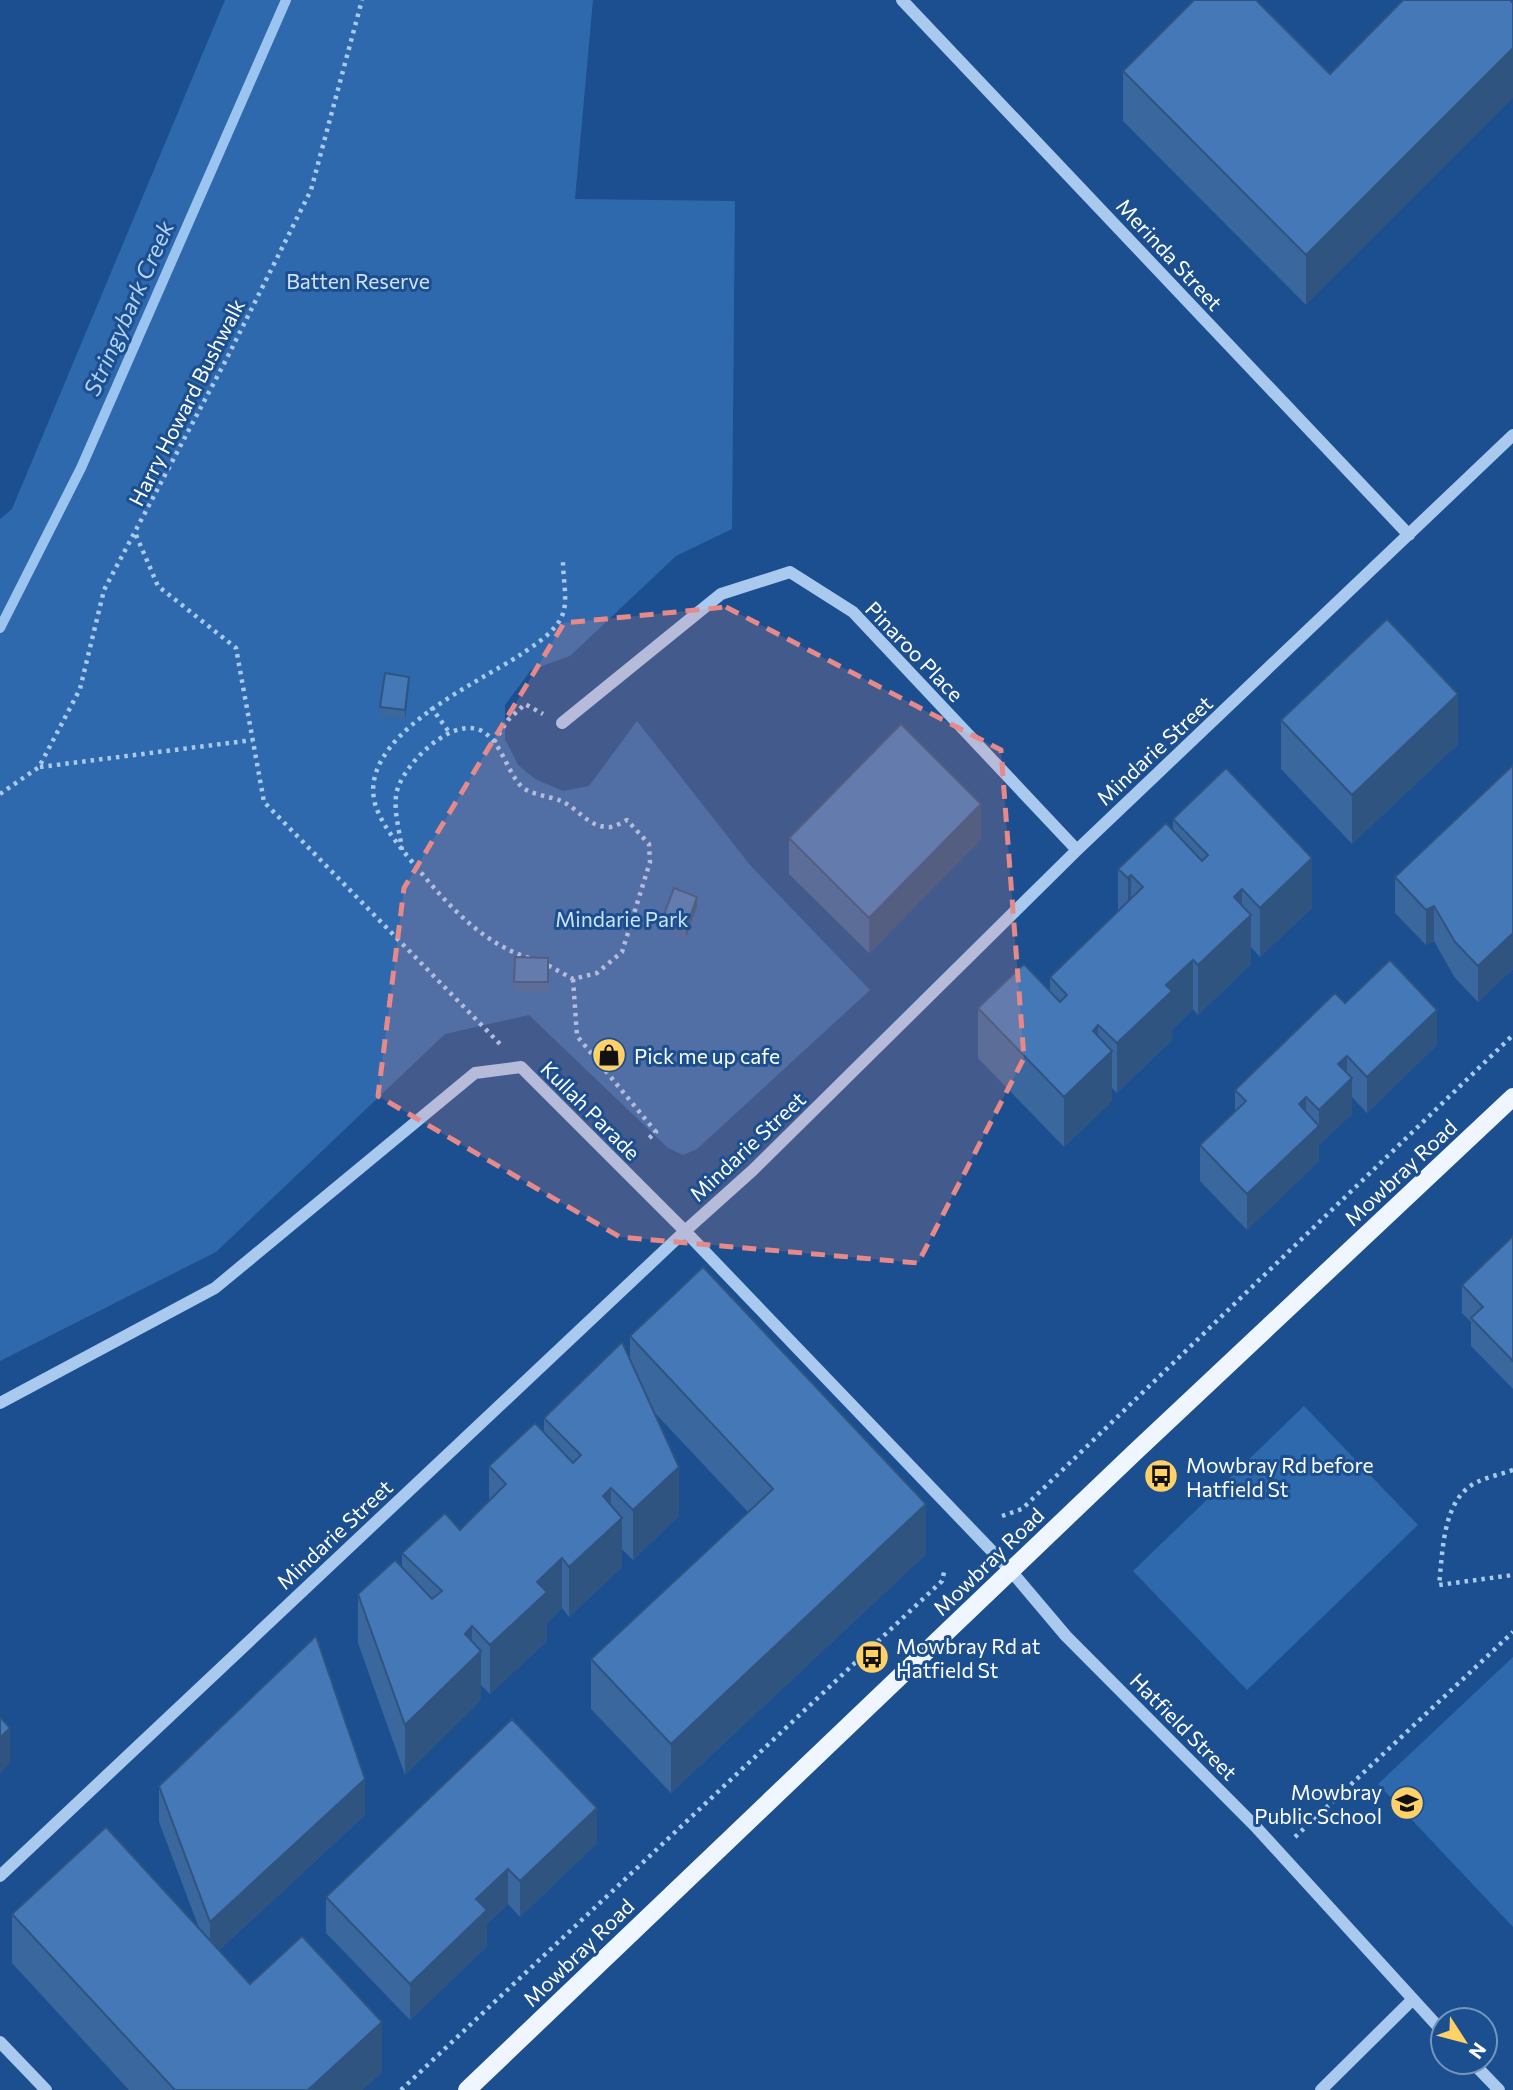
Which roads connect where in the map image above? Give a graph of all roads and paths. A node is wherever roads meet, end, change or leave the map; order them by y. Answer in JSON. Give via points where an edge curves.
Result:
{"nodes":[{"id":1,"x":362,"y":0,"type":"edge"},
{"id":2,"x":902,"y":0,"type":"edge"},
{"id":3,"x":1513,"y":435,"type":"edge"},
{"id":4,"x":136,"y":534,"type":"junction"},
{"id":5,"x":1409,"y":535,"type":"junction"},
{"id":6,"x":562,"y":562,"type":"dead end"},
{"id":7,"x":431,"y":707,"type":"junction"},
{"id":8,"x":562,"y":723,"type":"joint"},
{"id":9,"x":449,"y":732,"type":"junction"},
{"id":10,"x":253,"y":740,"type":"junction"},
{"id":11,"x":494,"y":742,"type":"junction"},
{"id":12,"x":40,"y":767,"type":"junction"},
{"id":13,"x":0,"y":794,"type":"edge"},
{"id":14,"x":402,"y":850,"type":"junction"},
{"id":15,"x":1077,"y":850,"type":"junction"},
{"id":16,"x":573,"y":979,"type":"junction"},
{"id":17,"x":1513,"y":1035,"type":"edge"},
{"id":18,"x":522,"y":1067,"type":"junction"},
{"id":19,"x":1513,"y":1097,"type":"edge"},
{"id":20,"x":648,"y":1140,"type":"dead end"},
{"id":21,"x":685,"y":1231,"type":"junction"},
{"id":22,"x":0,"y":1403,"type":"edge"},
{"id":23,"x":1513,"y":1470,"type":"edge"},
{"id":24,"x":1002,"y":1516,"type":"dead end"},
{"id":25,"x":945,"y":1567,"type":"dead end"},
{"id":26,"x":1011,"y":1571,"type":"junction"},
{"id":27,"x":1513,"y":1575,"type":"edge"},
{"id":28,"x":1513,"y":1632,"type":"edge"},
{"id":29,"x":1279,"y":1852,"type":"junction"},
{"id":30,"x":0,"y":1875,"type":"edge"},
{"id":31,"x":1412,"y":2000,"type":"junction"},
{"id":32,"x":1429,"y":2018,"type":"edge"},
{"id":33,"x":0,"y":2042,"type":"edge"},
{"id":34,"x":1486,"y":2076,"type":"edge"},
{"id":35,"x":46,"y":2090,"type":"edge"},
{"id":36,"x":401,"y":2090,"type":"edge"},
{"id":37,"x":467,"y":2090,"type":"edge"},
{"id":38,"x":1321,"y":2090,"type":"edge"},
{"id":39,"x":1499,"y":2090,"type":"edge"}],
"edges":[{"from":1,"to":4,"type":"path","name":"Harry Howard Bushwalk","via":[[311,190]]},
{"from":2,"to":5,"type":"street","name":"Merinda Street"},
{"from":3,"to":5,"type":"street","name":"Mindarie Street"},
{"from":4,"to":10,"type":"path","via":[[158,586],[236,648]]},
{"from":4,"to":12,"type":"path","name":"Harry Howard Bushwalk","via":[[104,590],[80,690]]},
{"from":5,"to":15,"type":"street","name":"Mindarie Street"},
{"from":6,"to":7,"type":"path","via":[[564,612],[543,640]]},
{"from":7,"to":9,"type":"path"},
{"from":7,"to":14,"type":"path","via":[[387,751],[375,781],[376,807]]},
{"from":8,"to":11,"type":"path","via":[[526,705]]},
{"from":8,"to":15,"type":"street","name":"Pinaroo Place","via":[[721,594],[790,572],[853,612]]},
{"from":9,"to":11,"type":"path","via":[[484,731]]},
{"from":9,"to":14,"type":"path","via":[[408,765],[396,795]]},
{"from":10,"to":12,"type":"path"},
{"from":10,"to":18,"type":"path","via":[[264,802]]},
{"from":11,"to":16,"type":"path","via":[[523,789],[564,802],[593,824],[610,828],[627,820],[649,844],[650,862],[622,951],[597,973]]},
{"from":12,"to":13,"type":"path","name":"Harry Howard Bushwalk"},
{"from":14,"to":16,"type":"path","via":[[450,908],[492,941]]},
{"from":15,"to":21,"type":"street","name":"Mindarie Street","via":[[754,1170]]},
{"from":16,"to":20,"type":"path","via":[[577,1036],[656,1132]]},
{"from":17,"to":24,"type":"path","via":[[1022,1510]]},
{"from":18,"to":21,"type":"street","name":"Kullah Parade"},
{"from":18,"to":22,"type":"street","name":"Kullah Parade","via":[[475,1073],[215,1288]]},
{"from":19,"to":26,"type":"main road","name":"Mowbray Road"},
{"from":21,"to":26,"type":"street","name":"Kullah Parade"},
{"from":21,"to":30,"type":"street","name":"Mindarie Street"},
{"from":23,"to":27,"type":"path","via":[[1476,1482],[1459,1496],[1447,1525],[1439,1585]]},
{"from":25,"to":36,"type":"path","via":[[942,1581]]},
{"from":26,"to":29,"type":"street","name":"Hatfield Street","via":[[1066,1636]]},
{"from":26,"to":37,"type":"main road","name":"Mowbray Road"},
{"from":28,"to":29,"type":"path"},
{"from":29,"to":31,"type":"street","name":"Hatfield Street"},
{"from":31,"to":32,"type":"street","name":"Hatfield Street"},
{"from":31,"to":38,"type":"street"},
{"from":33,"to":35,"type":"street"},
{"from":34,"to":39,"type":"street"}]}
